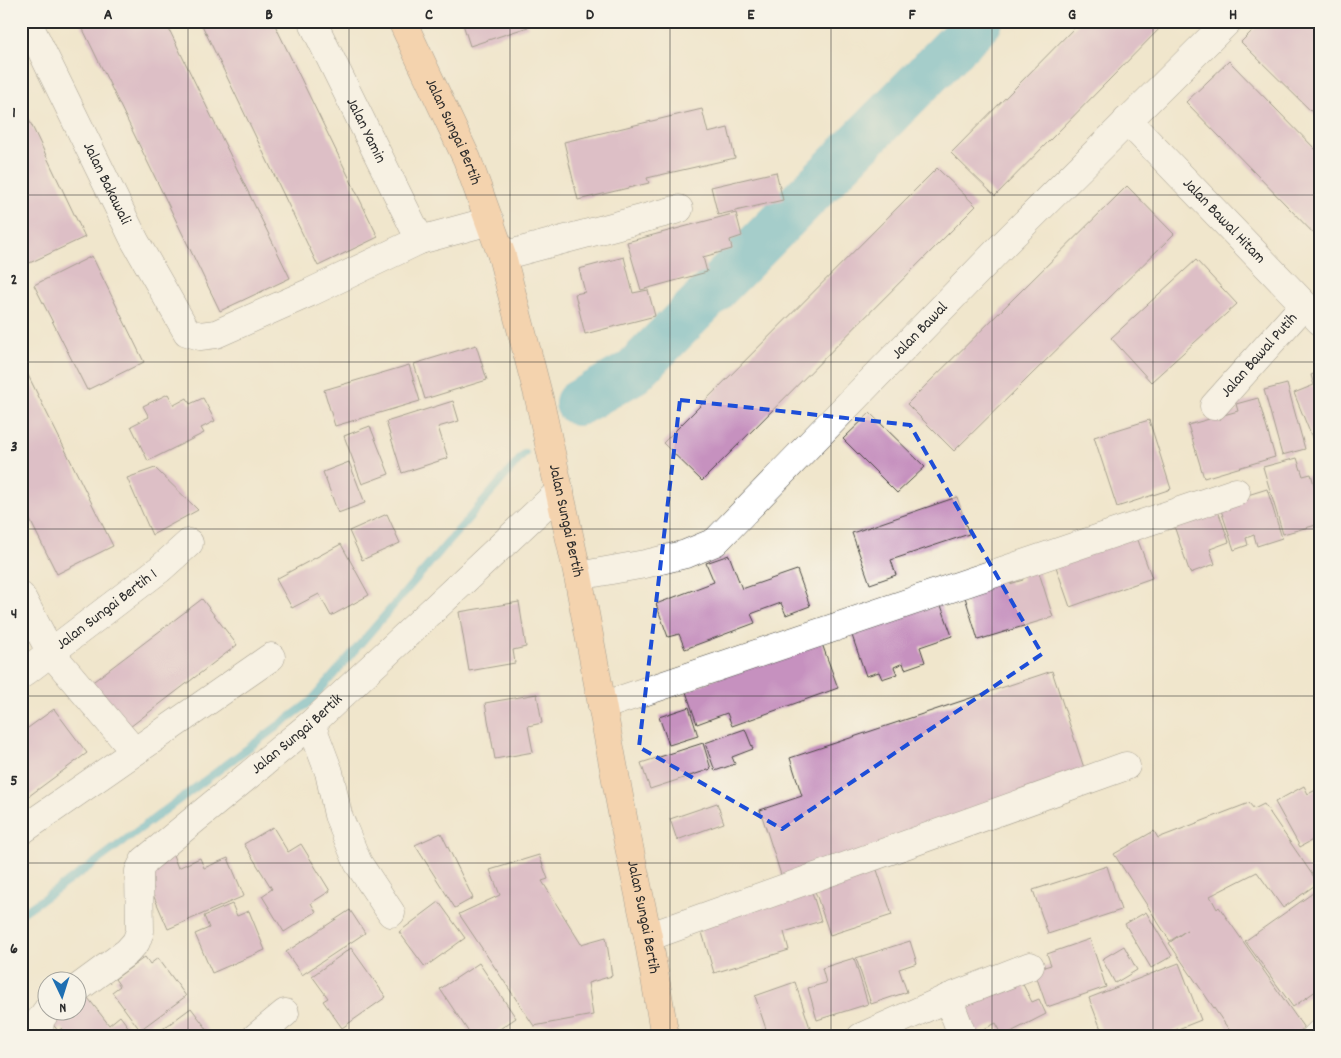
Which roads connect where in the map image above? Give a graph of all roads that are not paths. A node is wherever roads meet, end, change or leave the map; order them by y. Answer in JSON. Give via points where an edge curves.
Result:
{"nodes":[{"id":1,"x":27,"y":21,"type":"edge"},
{"id":2,"x":312,"y":21,"type":"edge"},
{"id":3,"x":402,"y":21,"type":"edge"},
{"id":4,"x":1228,"y":21,"type":"edge"},
{"id":5,"x":1127,"y":120,"type":"junction"},
{"id":6,"x":679,"y":209,"type":"dead end"},
{"id":7,"x":490,"y":221,"type":"junction"},
{"id":8,"x":420,"y":240,"type":"junction"},
{"id":9,"x":502,"y":256,"type":"junction"},
{"id":10,"x":1312,"y":313,"type":"edge"},
{"id":11,"x":1214,"y":406,"type":"dead end"},
{"id":12,"x":560,"y":491,"type":"junction"},
{"id":13,"x":1236,"y":492,"type":"dead end"},
{"id":14,"x":189,"y":543,"type":"dead end"},
{"id":15,"x":578,"y":576,"type":"junction"},
{"id":16,"x":21,"y":596,"type":"edge"},
{"id":17,"x":51,"y":653,"type":"junction"},
{"id":18,"x":271,"y":657,"type":"dead end"},
{"id":19,"x":21,"y":675,"type":"edge"},
{"id":20,"x":602,"y":706,"type":"junction"},
{"id":21,"x":311,"y":724,"type":"junction"},
{"id":22,"x":134,"y":751,"type":"junction"},
{"id":23,"x":1126,"y":766,"type":"dead end"},
{"id":24,"x":21,"y":830,"type":"edge"},
{"id":25,"x":391,"y":914,"type":"dead end"},
{"id":26,"x":648,"y":937,"type":"junction"},
{"id":27,"x":1030,"y":966,"type":"dead end"},
{"id":28,"x":88,"y":981,"type":"edge"},
{"id":29,"x":948,"y":998,"type":"junction"},
{"id":30,"x":284,"y":1013,"type":"dead end"},
{"id":31,"x":40,"y":1020,"type":"edge"},
{"id":32,"x":1320,"y":1033,"type":"edge"},
{"id":33,"x":39,"y":1037,"type":"edge"},
{"id":34,"x":256,"y":1037,"type":"edge"},
{"id":35,"x":665,"y":1037,"type":"edge"},
{"id":36,"x":861,"y":1037,"type":"edge"},
{"id":37,"x":963,"y":1037,"type":"edge"},
{"id":38,"x":1316,"y":1037,"type":"edge"}],
"edges":[{"from":1,"to":8,"type":"street","name":"Jalan Bakawali","via":[[135,241],[187,332],[200,336],[216,334]]},
{"from":2,"to":8,"type":"street","name":"Jalan Yamin"},
{"from":3,"to":7,"type":"main road","name":"Jalan Sungai Bertih","via":[[467,159]]},
{"from":4,"to":5,"type":"street","name":"Jalan Bawal"},
{"from":5,"to":10,"type":"street","name":"Jalan Bawal Hitam"},
{"from":5,"to":15,"type":"street","name":"Jalan Bawal","via":[[715,542],[686,554]]},
{"from":6,"to":9,"type":"street"},
{"from":7,"to":8,"type":"street"},
{"from":7,"to":9,"type":"main road","name":"Jalan Sungai Bertih"},
{"from":9,"to":12,"type":"main road","name":"Jalan Sungai Bertih"},
{"from":10,"to":11,"type":"street","name":"Jalan Bawal Putih"},
{"from":12,"to":15,"type":"main road","name":"Jalan Sungai Bertih"},
{"from":12,"to":21,"type":"street","name":"Jalan Sungai Bertik"},
{"from":13,"to":20,"type":"street"},
{"from":14,"to":17,"type":"street","name":"Jalan Sungai Bertih 1"},
{"from":15,"to":20,"type":"main road","name":"Jalan Sungai Bertih"},
{"from":16,"to":17,"type":"street"},
{"from":17,"to":19,"type":"street","name":"Jalan Sungai Bertih 1"},
{"from":17,"to":22,"type":"street"},
{"from":18,"to":22,"type":"street"},
{"from":20,"to":26,"type":"main road","name":"Jalan Sungai Bertih"},
{"from":21,"to":25,"type":"street","via":[[329,772],[338,815],[358,863]]},
{"from":21,"to":28,"type":"street","name":"Jalan Sungai Bertik","via":[[144,861],[138,871],[140,931],[136,942]]},
{"from":22,"to":24,"type":"street"},
{"from":23,"to":26,"type":"street"},
{"from":26,"to":35,"type":"main road","name":"Jalan Sungai Bertih"},
{"from":27,"to":29,"type":"street"},
{"from":29,"to":36,"type":"street"},
{"from":29,"to":37,"type":"street"},
{"from":30,"to":34,"type":"street"},
{"from":31,"to":33,"type":"street"},
{"from":32,"to":38,"type":"street"}]}
